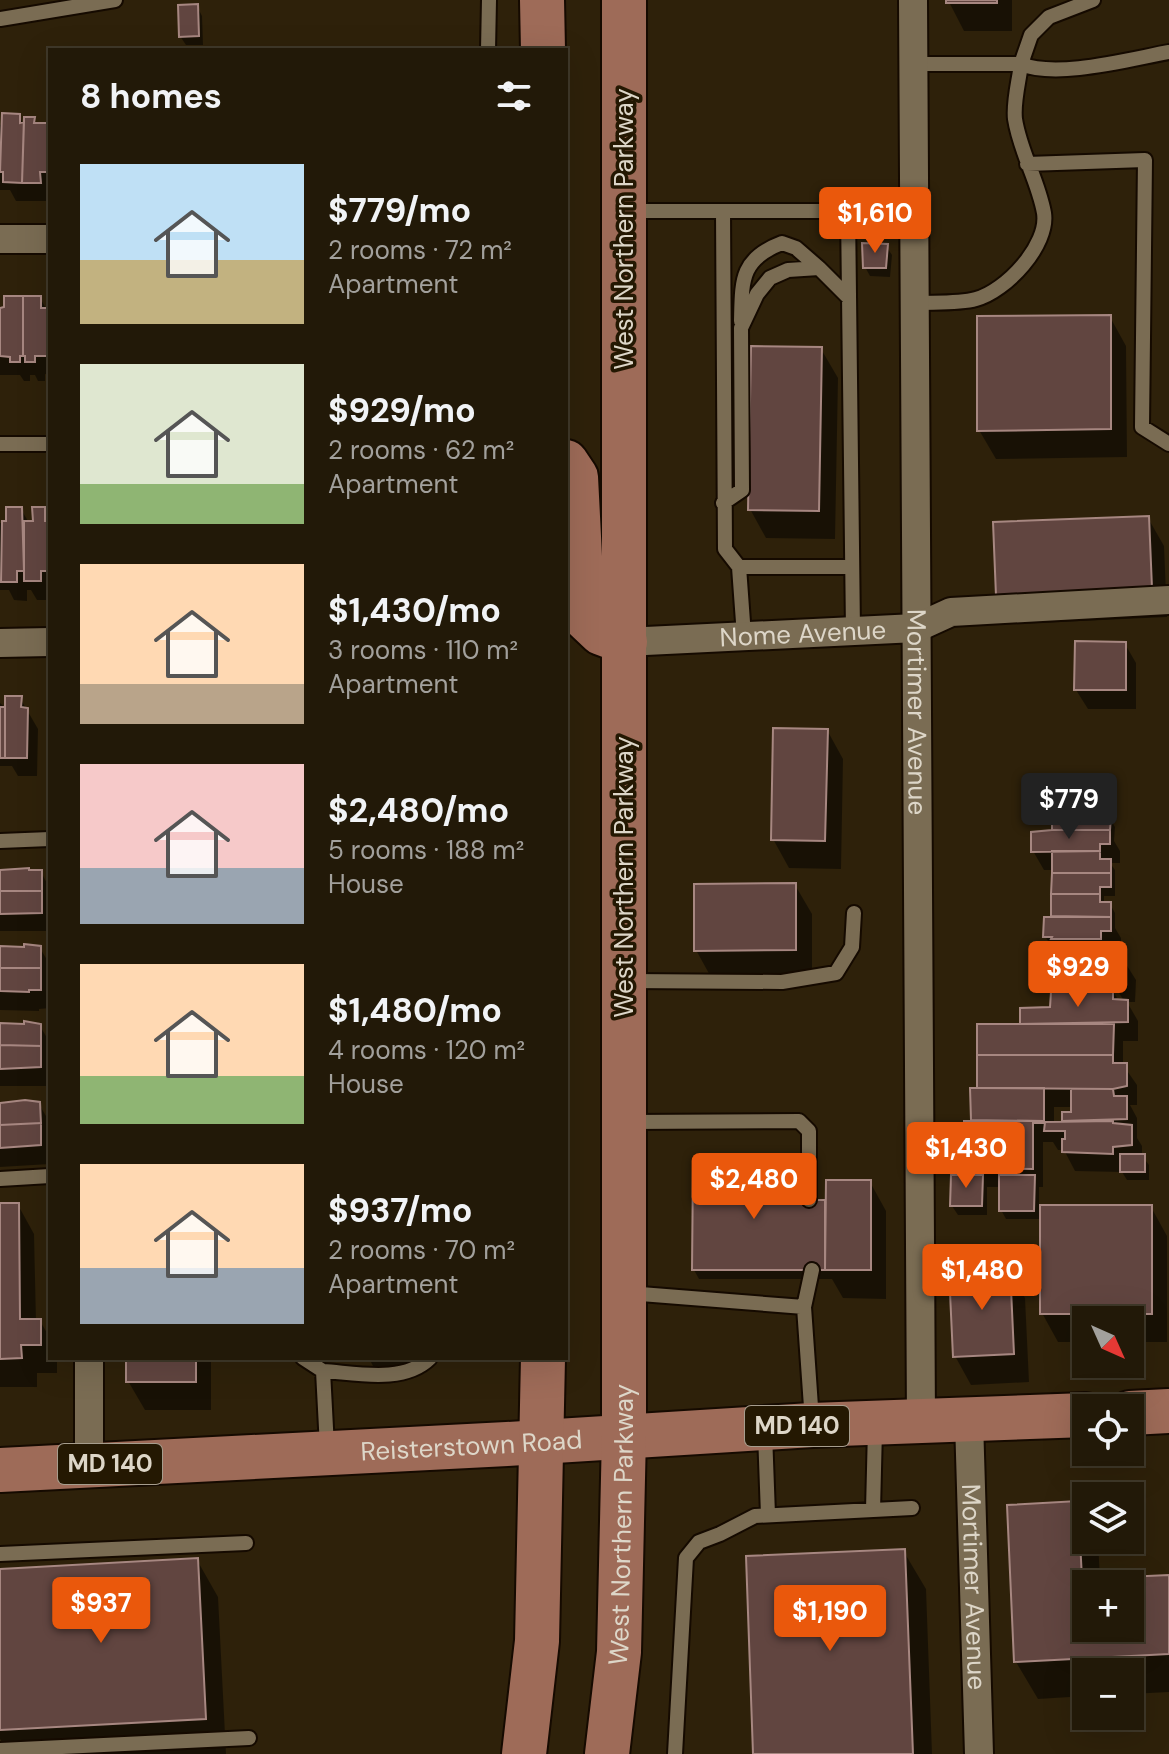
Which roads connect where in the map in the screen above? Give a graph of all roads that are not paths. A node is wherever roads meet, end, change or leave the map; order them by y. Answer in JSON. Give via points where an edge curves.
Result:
{"nodes":[{"id":1,"x":115,"y":0,"type":"edge"},
{"id":2,"x":489,"y":0,"type":"edge"},
{"id":3,"x":542,"y":0,"type":"edge"},
{"id":4,"x":624,"y":0,"type":"edge"},
{"id":5,"x":913,"y":0,"type":"edge"},
{"id":6,"x":1093,"y":0,"type":"edge"},
{"id":7,"x":0,"y":19,"type":"edge"},
{"id":8,"x":488,"y":48,"type":"edge"},
{"id":9,"x":543,"y":48,"type":"edge"},
{"id":10,"x":1169,"y":52,"type":"edge"},
{"id":11,"x":914,"y":64,"type":"junction"},
{"id":12,"x":1021,"y":64,"type":"junction"},
{"id":13,"x":1027,"y":164,"type":"junction"},
{"id":14,"x":723,"y":211,"type":"junction"},
{"id":15,"x":848,"y":211,"type":"junction"},
{"id":16,"x":914,"y":211,"type":"junction"},
{"id":17,"x":624,"y":212,"type":"junction"},
{"id":18,"x":0,"y":239,"type":"edge"},
{"id":19,"x":48,"y":239,"type":"edge"},
{"id":20,"x":819,"y":268,"type":"junction"},
{"id":21,"x":849,"y":298,"type":"junction"},
{"id":22,"x":915,"y":303,"type":"junction"},
{"id":23,"x":741,"y":328,"type":"junction"},
{"id":24,"x":0,"y":444,"type":"edge"},
{"id":25,"x":48,"y":444,"type":"edge"},
{"id":26,"x":1169,"y":444,"type":"edge"},
{"id":27,"x":568,"y":465,"type":"edge"},
{"id":28,"x":723,"y":503,"type":"junction"},
{"id":29,"x":739,"y":567,"type":"junction"},
{"id":30,"x":851,"y":567,"type":"junction"},
{"id":31,"x":1169,"y":600,"type":"edge"},
{"id":32,"x":916,"y":628,"type":"junction"},
{"id":33,"x":853,"y":631,"type":"junction"},
{"id":34,"x":744,"y":636,"type":"junction"},
{"id":35,"x":48,"y":642,"type":"edge"},
{"id":36,"x":625,"y":642,"type":"junction"},
{"id":37,"x":0,"y":643,"type":"edge"},
{"id":38,"x":48,"y":839,"type":"edge"},
{"id":39,"x":0,"y":841,"type":"edge"},
{"id":40,"x":854,"y":913,"type":"dead end"},
{"id":41,"x":624,"y":981,"type":"junction"},
{"id":42,"x":624,"y":1122,"type":"junction"},
{"id":43,"x":48,"y":1176,"type":"edge"},
{"id":44,"x":0,"y":1179,"type":"edge"},
{"id":45,"x":809,"y":1200,"type":"dead end"},
{"id":46,"x":812,"y":1270,"type":"dead end"},
{"id":47,"x":624,"y":1293,"type":"junction"},
{"id":48,"x":804,"y":1307,"type":"junction"},
{"id":49,"x":89,"y":1360,"type":"edge"},
{"id":50,"x":306,"y":1360,"type":"edge"},
{"id":51,"x":427,"y":1360,"type":"edge"},
{"id":52,"x":543,"y":1360,"type":"edge"},
{"id":53,"x":323,"y":1371,"type":"junction"},
{"id":54,"x":1169,"y":1411,"type":"edge"},
{"id":55,"x":1144,"y":1412,"type":"edge"},
{"id":56,"x":1072,"y":1416,"type":"edge"},
{"id":57,"x":969,"y":1421,"type":"junction"},
{"id":58,"x":921,"y":1423,"type":"junction"},
{"id":59,"x":812,"y":1425,"type":"junction"},
{"id":60,"x":875,"y":1425,"type":"junction"},
{"id":61,"x":765,"y":1429,"type":"junction"},
{"id":62,"x":624,"y":1435,"type":"junction"},
{"id":63,"x":543,"y":1442,"type":"junction"},
{"id":64,"x":327,"y":1453,"type":"junction"},
{"id":65,"x":89,"y":1465,"type":"junction"},
{"id":66,"x":0,"y":1470,"type":"edge"},
{"id":67,"x":912,"y":1508,"type":"dead end"},
{"id":68,"x":873,"y":1510,"type":"junction"},
{"id":69,"x":768,"y":1515,"type":"junction"},
{"id":70,"x":246,"y":1543,"type":"dead end"},
{"id":71,"x":0,"y":1554,"type":"edge"},
{"id":72,"x":249,"y":1738,"type":"dead end"},
{"id":73,"x":0,"y":1750,"type":"edge"},
{"id":74,"x":524,"y":1754,"type":"edge"},
{"id":75,"x":607,"y":1754,"type":"edge"},
{"id":76,"x":675,"y":1754,"type":"edge"},
{"id":77,"x":979,"y":1754,"type":"edge"}],
"edges":[{"from":1,"to":7,"type":"lane"},
{"from":2,"to":8,"type":"lane"},
{"from":3,"to":9,"type":"main road"},
{"from":4,"to":17,"type":"main road","name":"West Northern Parkway"},
{"from":5,"to":11,"type":"street","name":"Mortimer Avenue"},
{"from":6,"to":12,"type":"lane","via":[[1049,17],[1031,35]]},
{"from":10,"to":12,"type":"lane","via":[[1059,70]]},
{"from":11,"to":12,"type":"lane"},
{"from":11,"to":16,"type":"street","name":"Mortimer Avenue"},
{"from":12,"to":13,"type":"lane","via":[[1015,116]]},
{"from":13,"to":22,"type":"lane","via":[[1045,218],[1036,250],[1016,274],[977,299]]},
{"from":13,"to":26,"type":"lane","via":[[1145,160],[1142,427]]},
{"from":14,"to":15,"type":"lane"},
{"from":14,"to":17,"type":"lane"},
{"from":14,"to":28,"type":"lane"},
{"from":15,"to":16,"type":"lane"},
{"from":15,"to":21,"type":"lane"},
{"from":16,"to":22,"type":"street","name":"Mortimer Avenue"},
{"from":17,"to":36,"type":"main road","name":"West Northern Parkway"},
{"from":18,"to":19,"type":"street"},
{"from":20,"to":21,"type":"lane"},
{"from":20,"to":23,"type":"lane","via":[[788,270],[770,278]]},
{"from":20,"to":23,"type":"lane","via":[[796,248],[782,243],[766,249],[749,263],[744,277]]},
{"from":21,"to":30,"type":"lane"},
{"from":22,"to":32,"type":"street","name":"Mortimer Avenue"},
{"from":23,"to":28,"type":"lane","via":[[742,490]]},
{"from":24,"to":25,"type":"lane"},
{"from":27,"to":36,"type":"main road","via":[[576,477],[583,616],[601,633]]},
{"from":28,"to":29,"type":"lane","via":[[725,549]]},
{"from":29,"to":30,"type":"lane"},
{"from":29,"to":34,"type":"lane"},
{"from":30,"to":33,"type":"lane"},
{"from":31,"to":32,"type":"street","name":"Nome Avenue","via":[[951,612]]},
{"from":32,"to":33,"type":"street","name":"Nome Avenue"},
{"from":32,"to":58,"type":"street","name":"Mortimer Avenue"},
{"from":33,"to":34,"type":"street","name":"Nome Avenue"},
{"from":34,"to":36,"type":"street","name":"Nome Avenue"},
{"from":35,"to":37,"type":"street"},
{"from":36,"to":41,"type":"main road","name":"West Northern Parkway"},
{"from":38,"to":39,"type":"lane"},
{"from":40,"to":41,"type":"lane","via":[[852,947],[836,973],[782,982]]},
{"from":41,"to":42,"type":"main road","name":"West Northern Parkway"},
{"from":42,"to":45,"type":"lane","via":[[799,1121],[809,1131]]},
{"from":42,"to":47,"type":"main road","name":"West Northern Parkway"},
{"from":43,"to":44,"type":"lane"},
{"from":46,"to":48,"type":"lane"},
{"from":47,"to":48,"type":"lane"},
{"from":47,"to":62,"type":"main road","name":"West Northern Parkway"},
{"from":48,"to":59,"type":"lane"},
{"from":49,"to":65,"type":"street"},
{"from":50,"to":53,"type":"lane"},
{"from":51,"to":53,"type":"lane","via":[[406,1372],[383,1375]]},
{"from":52,"to":63,"type":"main road"},
{"from":53,"to":64,"type":"lane"},
{"from":54,"to":55,"type":"main road"},
{"from":56,"to":57,"type":"main road","name":"Reisterstown Road","number":"MD 140"},
{"from":57,"to":58,"type":"main road","name":"Reisterstown Road","number":"MD 140"},
{"from":57,"to":77,"type":"street","name":"Mortimer Avenue"},
{"from":58,"to":60,"type":"main road","name":"Reisterstown Road","number":"MD 140"},
{"from":59,"to":60,"type":"main road","name":"Reisterstown Road","number":"MD 140"},
{"from":59,"to":61,"type":"main road","name":"Reisterstown Road","number":"MD 140"},
{"from":60,"to":68,"type":"lane"},
{"from":61,"to":62,"type":"main road","name":"Reisterstown Road","number":"MD 140"},
{"from":61,"to":69,"type":"lane"},
{"from":62,"to":63,"type":"main road","name":"Reisterstown Road","number":"MD 140"},
{"from":62,"to":75,"type":"main road","name":"West Northern Parkway","via":[[619,1652]]},
{"from":63,"to":64,"type":"main road","name":"Reisterstown Road","number":"MD 140"},
{"from":63,"to":74,"type":"main road","via":[[537,1641]]},
{"from":64,"to":65,"type":"main road","name":"Reisterstown Road","number":"MD 140"},
{"from":65,"to":66,"type":"main road","name":"Reisterstown Road","number":"MD 140"},
{"from":67,"to":68,"type":"lane"},
{"from":68,"to":69,"type":"lane"},
{"from":69,"to":76,"type":"lane","via":[[699,1542],[686,1558]]},
{"from":70,"to":71,"type":"lane"},
{"from":72,"to":73,"type":"lane"}]}
